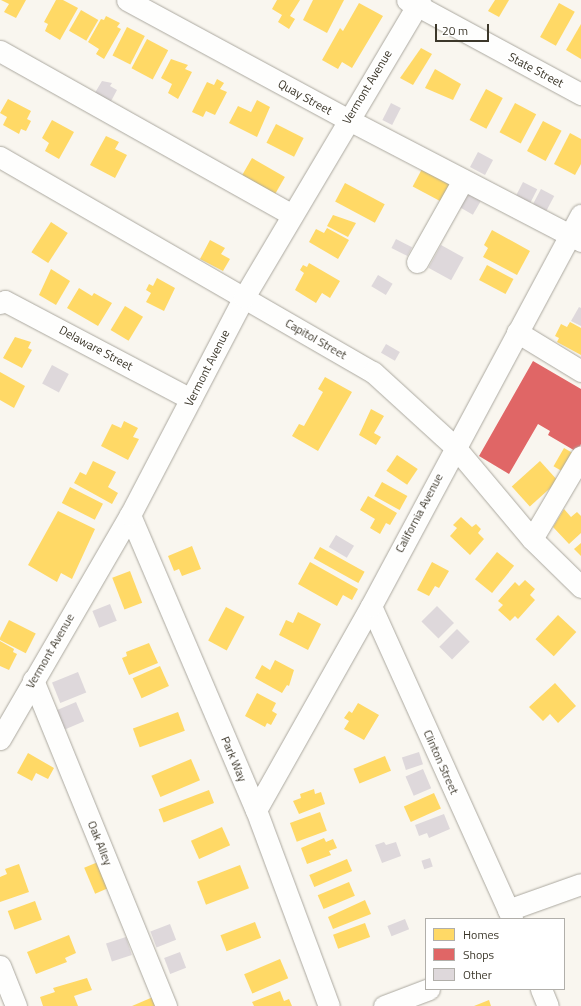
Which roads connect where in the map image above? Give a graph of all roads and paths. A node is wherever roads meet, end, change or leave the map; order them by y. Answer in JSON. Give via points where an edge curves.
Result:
{"nodes":[{"id":1,"x":127,"y":0,"type":"edge"},
{"id":2,"x":414,"y":2,"type":"edge"},
{"id":3,"x":0,"y":51,"type":"edge"},
{"id":4,"x":581,"y":94,"type":"edge"},
{"id":5,"x":347,"y":120,"type":"junction"},
{"id":6,"x":0,"y":156,"type":"edge"},
{"id":7,"x":463,"y":180,"type":"junction"},
{"id":8,"x":581,"y":214,"type":"edge"},
{"id":9,"x":292,"y":215,"type":"junction"},
{"id":10,"x":575,"y":238,"type":"edge"},
{"id":11,"x":417,"y":262,"type":"dead end"},
{"id":12,"x":244,"y":297,"type":"junction"},
{"id":13,"x":0,"y":303,"type":"edge"},
{"id":14,"x":517,"y":332,"type":"junction"},
{"id":15,"x":581,"y":370,"type":"edge"},
{"id":16,"x":191,"y":399,"type":"junction"},
{"id":17,"x":454,"y":446,"type":"junction"},
{"id":18,"x":581,"y":456,"type":"edge"},
{"id":19,"x":573,"y":488,"type":"edge"},
{"id":20,"x":130,"y":515,"type":"junction"},
{"id":21,"x":532,"y":539,"type":"junction"},
{"id":22,"x":581,"y":586,"type":"edge"},
{"id":23,"x":371,"y":606,"type":"junction"},
{"id":24,"x":33,"y":680,"type":"junction"},
{"id":25,"x":0,"y":739,"type":"edge"},
{"id":26,"x":256,"y":810,"type":"junction"},
{"id":27,"x":581,"y":884,"type":"edge"},
{"id":28,"x":510,"y":915,"type":"edge"},
{"id":29,"x":0,"y":966,"type":"edge"},
{"id":30,"x":426,"y":990,"type":"edge"},
{"id":31,"x":541,"y":990,"type":"edge"},
{"id":32,"x":16,"y":1006,"type":"edge"},
{"id":33,"x":166,"y":1006,"type":"edge"},
{"id":34,"x":330,"y":1006,"type":"edge"},
{"id":35,"x":384,"y":1006,"type":"edge"},
{"id":36,"x":548,"y":1006,"type":"edge"}],
"edges":[{"from":1,"to":5,"type":"street","name":"Quay Street"},
{"from":2,"to":4,"type":"street","name":"State Street"},
{"from":2,"to":5,"type":"street","name":"Vermont Avenue"},
{"from":3,"to":9,"type":"street"},
{"from":5,"to":7,"type":"street","name":"Quay Street"},
{"from":5,"to":9,"type":"street","name":"Vermont Avenue"},
{"from":6,"to":12,"type":"street","name":"Capitol Street"},
{"from":7,"to":10,"type":"street","name":"Quay Street"},
{"from":7,"to":11,"type":"street"},
{"from":8,"to":10,"type":"street","name":"California Avenue"},
{"from":9,"to":12,"type":"street","name":"Vermont Avenue"},
{"from":10,"to":14,"type":"street","name":"California Avenue"},
{"from":12,"to":16,"type":"street","name":"Vermont Avenue"},
{"from":12,"to":17,"type":"street","name":"Capitol Street","via":[[373,372]]},
{"from":13,"to":16,"type":"street","name":"Delaware Street","via":[[5,301]]},
{"from":14,"to":15,"type":"street"},
{"from":14,"to":17,"type":"street","name":"California Avenue"},
{"from":16,"to":20,"type":"street","name":"Vermont Avenue"},
{"from":17,"to":21,"type":"street","name":"Capitol Street"},
{"from":17,"to":23,"type":"street","name":"California Avenue"},
{"from":18,"to":19,"type":"street"},
{"from":19,"to":21,"type":"street"},
{"from":20,"to":24,"type":"street","name":"Vermont Avenue"},
{"from":20,"to":26,"type":"street","name":"Park Way"},
{"from":21,"to":22,"type":"street","name":"Capitol Street"},
{"from":23,"to":26,"type":"street","name":"California Avenue"},
{"from":23,"to":28,"type":"street","name":"Clinton Street"},
{"from":24,"to":25,"type":"street","name":"Vermont Avenue"},
{"from":24,"to":33,"type":"street","name":"Oak Alley"},
{"from":26,"to":34,"type":"street","name":"Park Way"},
{"from":27,"to":28,"type":"street"},
{"from":29,"to":32,"type":"street"},
{"from":30,"to":35,"type":"street"},
{"from":31,"to":36,"type":"street"}]}
